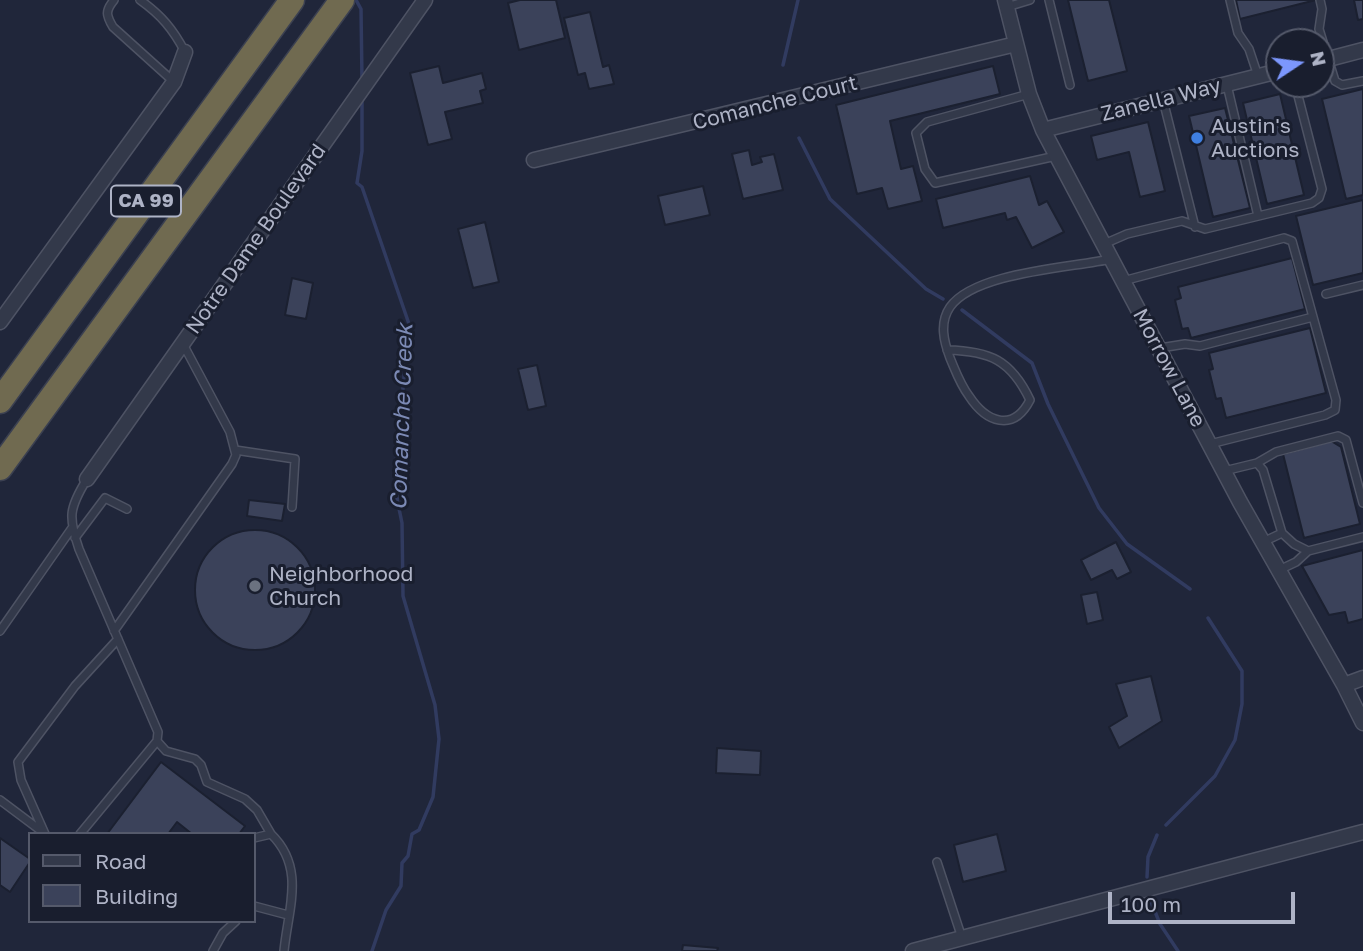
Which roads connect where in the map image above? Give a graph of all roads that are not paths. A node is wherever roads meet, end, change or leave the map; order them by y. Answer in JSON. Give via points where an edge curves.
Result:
{"nodes":[{"id":1,"x":114,"y":0,"type":"edge"},
{"id":2,"x":140,"y":0,"type":"edge"},
{"id":3,"x":292,"y":0,"type":"edge"},
{"id":4,"x":425,"y":0,"type":"edge"},
{"id":5,"x":1030,"y":0,"type":"edge"},
{"id":6,"x":1049,"y":0,"type":"edge"},
{"id":7,"x":1230,"y":0,"type":"edge"},
{"id":8,"x":1320,"y":0,"type":"edge"},
{"id":9,"x":1006,"y":3,"type":"edge"},
{"id":10,"x":339,"y":4,"type":"edge"},
{"id":11,"x":1319,"y":28,"type":"edge"},
{"id":12,"x":1016,"y":44,"type":"junction"},
{"id":13,"x":1363,"y":50,"type":"edge"},
{"id":14,"x":185,"y":52,"type":"joint"},
{"id":15,"x":1335,"y":57,"type":"edge"},
{"id":16,"x":1265,"y":74,"type":"edge"},
{"id":17,"x":1258,"y":76,"type":"junction"},
{"id":18,"x":1335,"y":81,"type":"edge"},
{"id":19,"x":1363,"y":81,"type":"edge"},
{"id":20,"x":174,"y":82,"type":"junction"},
{"id":21,"x":1227,"y":84,"type":"junction"},
{"id":22,"x":1070,"y":85,"type":"dead end"},
{"id":23,"x":1029,"y":94,"type":"junction"},
{"id":24,"x":1299,"y":98,"type":"edge"},
{"id":25,"x":1163,"y":100,"type":"junction"},
{"id":26,"x":1043,"y":130,"type":"junction"},
{"id":27,"x":1057,"y":156,"type":"junction"},
{"id":28,"x":534,"y":160,"type":"dead end"},
{"id":29,"x":1258,"y":216,"type":"junction"},
{"id":30,"x":1195,"y":227,"type":"junction"},
{"id":31,"x":1104,"y":244,"type":"junction"},
{"id":32,"x":1112,"y":259,"type":"junction"},
{"id":33,"x":1123,"y":281,"type":"junction"},
{"id":34,"x":1363,"y":285,"type":"edge"},
{"id":35,"x":1326,"y":294,"type":"dead end"},
{"id":36,"x":1313,"y":317,"type":"junction"},
{"id":37,"x":0,"y":322,"type":"edge"},
{"id":38,"x":183,"y":344,"type":"junction"},
{"id":39,"x":1159,"y":348,"type":"junction"},
{"id":40,"x":947,"y":350,"type":"junction"},
{"id":41,"x":0,"y":401,"type":"edge"},
{"id":42,"x":1210,"y":444,"type":"junction"},
{"id":43,"x":235,"y":450,"type":"junction"},
{"id":44,"x":1256,"y":463,"type":"junction"},
{"id":45,"x":0,"y":468,"type":"edge"},
{"id":46,"x":1224,"y":471,"type":"junction"},
{"id":47,"x":87,"y":479,"type":"joint"},
{"id":48,"x":1363,"y":503,"type":"edge"},
{"id":49,"x":292,"y":508,"type":"dead end"},
{"id":50,"x":127,"y":509,"type":"dead end"},
{"id":51,"x":72,"y":528,"type":"junction"},
{"id":52,"x":1282,"y":533,"type":"junction"},
{"id":53,"x":1363,"y":537,"type":"edge"},
{"id":54,"x":75,"y":538,"type":"junction"},
{"id":55,"x":1263,"y":542,"type":"junction"},
{"id":56,"x":1308,"y":551,"type":"junction"},
{"id":57,"x":1279,"y":570,"type":"junction"},
{"id":58,"x":0,"y":631,"type":"edge"},
{"id":59,"x":114,"y":631,"type":"junction"},
{"id":60,"x":118,"y":639,"type":"junction"},
{"id":61,"x":1363,"y":678,"type":"edge"},
{"id":62,"x":1344,"y":685,"type":"junction"},
{"id":63,"x":1363,"y":723,"type":"edge"},
{"id":64,"x":157,"y":741,"type":"junction"},
{"id":65,"x":0,"y":800,"type":"edge"},
{"id":66,"x":42,"y":832,"type":"edge"},
{"id":67,"x":44,"y":832,"type":"edge"},
{"id":68,"x":82,"y":832,"type":"edge"},
{"id":69,"x":1363,"y":832,"type":"edge"},
{"id":70,"x":271,"y":834,"type":"junction"},
{"id":71,"x":256,"y":838,"type":"edge"},
{"id":72,"x":937,"y":862,"type":"dead end"},
{"id":73,"x":256,"y":907,"type":"edge"},
{"id":74,"x":288,"y":915,"type":"junction"},
{"id":75,"x":234,"y":923,"type":"edge"},
{"id":76,"x":962,"y":939,"type":"junction"},
{"id":77,"x":213,"y":951,"type":"edge"},
{"id":78,"x":284,"y":951,"type":"edge"},
{"id":79,"x":913,"y":951,"type":"edge"}],
"edges":[{"from":1,"to":20,"type":"lane","via":[[107,9],[113,27]]},
{"from":2,"to":14,"type":"lane","via":[[173,30]]},
{"from":3,"to":41,"type":"highway","number":"CA 99"},
{"from":4,"to":38,"type":"street","name":"Notre Dame Boulevard"},
{"from":5,"to":9,"type":"lane"},
{"from":6,"to":22,"type":"lane"},
{"from":7,"to":17,"type":"lane","via":[[1238,33]]},
{"from":8,"to":11,"type":"lane"},
{"from":9,"to":12,"type":"street","name":"Morrow Lane"},
{"from":10,"to":45,"type":"highway","number":"CA 99"},
{"from":12,"to":23,"type":"street","name":"Morrow Lane"},
{"from":12,"to":28,"type":"street","name":"Comanche Court"},
{"from":13,"to":15,"type":"street"},
{"from":14,"to":20,"type":"street"},
{"from":16,"to":17,"type":"street","name":"Zanella Way"},
{"from":17,"to":21,"type":"street","name":"Zanella Way"},
{"from":18,"to":19,"type":"lane","via":[[1342,85]]},
{"from":20,"to":37,"type":"street"},
{"from":21,"to":25,"type":"street","name":"Zanella Way"},
{"from":21,"to":29,"type":"lane"},
{"from":23,"to":26,"type":"street","name":"Morrow Lane"},
{"from":23,"to":27,"type":"lane","via":[[928,122],[916,133],[925,169],[934,183]]},
{"from":24,"to":29,"type":"lane","via":[[1322,189],[1319,198]]},
{"from":25,"to":26,"type":"street","name":"Zanella Way"},
{"from":25,"to":30,"type":"lane"},
{"from":26,"to":27,"type":"street","name":"Morrow Lane"},
{"from":27,"to":31,"type":"street","name":"Morrow Lane"},
{"from":29,"to":30,"type":"lane","via":[[1205,229]]},
{"from":30,"to":31,"type":"lane","via":[[1182,221]]},
{"from":31,"to":32,"type":"street","name":"Morrow Lane"},
{"from":32,"to":33,"type":"street","name":"Morrow Lane"},
{"from":32,"to":40,"type":"lane","via":[[1043,270],[970,289],[949,307],[942,330]]},
{"from":33,"to":36,"type":"lane","via":[[1284,238],[1292,241]]},
{"from":33,"to":39,"type":"street","name":"Morrow Lane"},
{"from":34,"to":35,"type":"lane"},
{"from":36,"to":39,"type":"lane","via":[[1200,346]]},
{"from":36,"to":42,"type":"lane","via":[[1335,410]]},
{"from":38,"to":43,"type":"lane"},
{"from":38,"to":47,"type":"street","name":"Notre Dame Boulevard"},
{"from":39,"to":42,"type":"street","name":"Morrow Lane"},
{"from":40,"to":40,"type":"lane","via":[[960,383],[978,410],[995,419],[1012,420],[1023,413],[1030,400],[1008,366],[976,351]]},
{"from":42,"to":46,"type":"street","name":"Morrow Lane"},
{"from":43,"to":49,"type":"lane","via":[[295,459]]},
{"from":43,"to":59,"type":"lane","via":[[232,464]]},
{"from":44,"to":46,"type":"lane"},
{"from":44,"to":48,"type":"lane","via":[[1276,452],[1338,436],[1346,440]]},
{"from":44,"to":52,"type":"lane","via":[[1264,470]]},
{"from":46,"to":55,"type":"street","name":"Morrow Lane"},
{"from":47,"to":51,"type":"lane","via":[[74,500]]},
{"from":50,"to":54,"type":"lane","via":[[104,498]]},
{"from":51,"to":54,"type":"lane"},
{"from":51,"to":58,"type":"lane"},
{"from":52,"to":55,"type":"lane"},
{"from":52,"to":56,"type":"lane"},
{"from":53,"to":56,"type":"lane"},
{"from":54,"to":59,"type":"lane"},
{"from":55,"to":57,"type":"street","name":"Morrow Lane"},
{"from":56,"to":57,"type":"lane"},
{"from":57,"to":62,"type":"street","name":"Morrow Lane"},
{"from":59,"to":60,"type":"lane"},
{"from":60,"to":64,"type":"lane","via":[[158,732]]},
{"from":60,"to":67,"type":"lane","via":[[75,686],[18,762]]},
{"from":61,"to":62,"type":"street"},
{"from":62,"to":63,"type":"street","name":"Morrow Lane"},
{"from":64,"to":68,"type":"lane"},
{"from":64,"to":70,"type":"lane","via":[[166,751],[195,759],[207,782],[245,799]]},
{"from":65,"to":66,"type":"lane"},
{"from":69,"to":76,"type":"street"},
{"from":70,"to":71,"type":"lane"},
{"from":70,"to":74,"type":"lane","via":[[282,845],[294,878]]},
{"from":72,"to":76,"type":"lane"},
{"from":73,"to":74,"type":"lane"},
{"from":74,"to":78,"type":"lane"},
{"from":75,"to":77,"type":"lane"},
{"from":76,"to":79,"type":"street"}]}
